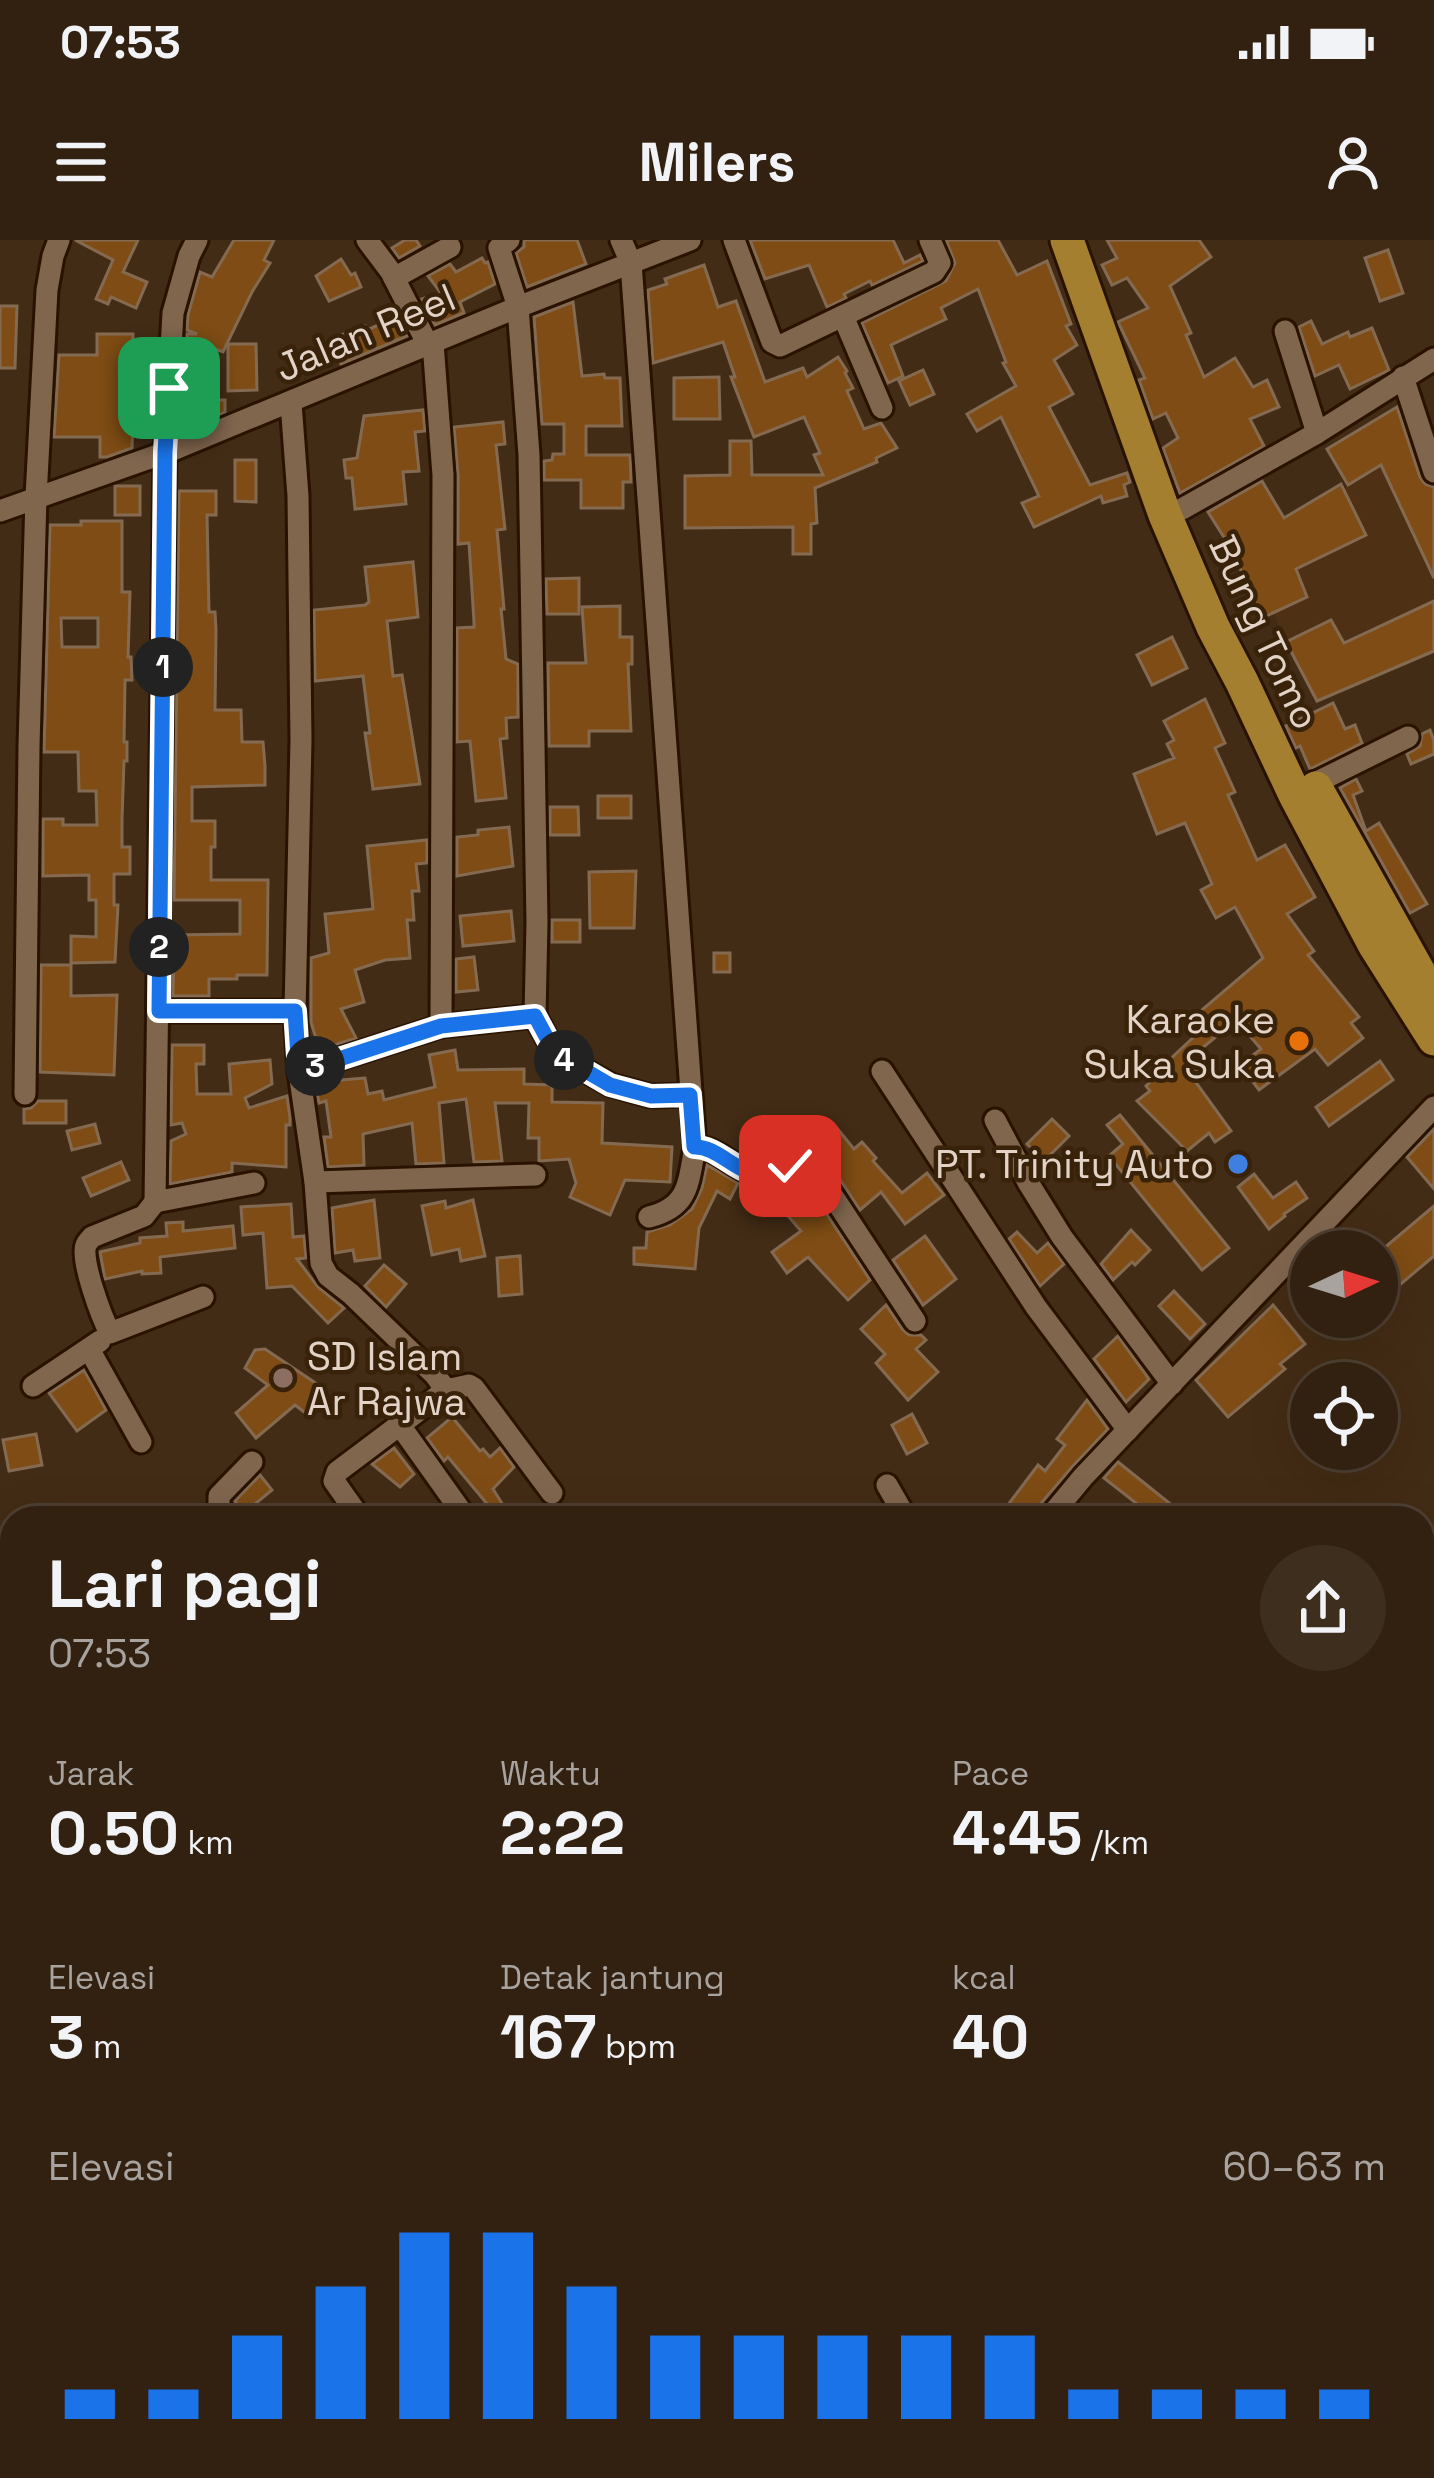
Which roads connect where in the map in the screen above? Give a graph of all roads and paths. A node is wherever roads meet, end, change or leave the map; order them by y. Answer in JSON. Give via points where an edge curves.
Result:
{"nodes":[{"id":1,"x":59,"y":240,"type":"edge"},
{"id":2,"x":197,"y":240,"type":"edge"},
{"id":3,"x":367,"y":240,"type":"edge"},
{"id":4,"x":509,"y":240,"type":"edge"},
{"id":5,"x":621,"y":240,"type":"edge"},
{"id":6,"x":689,"y":240,"type":"edge"},
{"id":7,"x":734,"y":240,"type":"edge"},
{"id":8,"x":930,"y":240,"type":"edge"},
{"id":9,"x":1067,"y":240,"type":"edge"},
{"id":10,"x":1084,"y":240,"type":"edge"},
{"id":11,"x":449,"y":247,"type":"dead end"},
{"id":12,"x":631,"y":263,"type":"junction"},
{"id":13,"x":394,"y":278,"type":"junction"},
{"id":14,"x":518,"y":307,"type":"junction"},
{"id":15,"x":843,"y":316,"type":"junction"},
{"id":16,"x":1285,"y":332,"type":"dead end"},
{"id":17,"x":430,"y":344,"type":"junction"},
{"id":18,"x":1434,"y":359,"type":"edge"},
{"id":19,"x":1403,"y":377,"type":"junction"},
{"id":20,"x":291,"y":403,"type":"junction"},
{"id":21,"x":883,"y":408,"type":"dead end"},
{"id":22,"x":1317,"y":433,"type":"junction"},
{"id":23,"x":165,"y":452,"type":"junction"},
{"id":24,"x":1434,"y":472,"type":"edge"},
{"id":25,"x":36,"y":497,"type":"junction"},
{"id":26,"x":1182,"y":508,"type":"junction"},
{"id":27,"x":0,"y":512,"type":"edge"},
{"id":28,"x":1221,"y":623,"type":"junction"},
{"id":29,"x":1408,"y":737,"type":"dead end"},
{"id":30,"x":1304,"y":789,"type":"junction"},
{"id":31,"x":1434,"y":999,"type":"edge"},
{"id":32,"x":159,"y":1011,"type":"junction"},
{"id":33,"x":295,"y":1011,"type":"junction"},
{"id":34,"x":535,"y":1016,"type":"junction"},
{"id":35,"x":441,"y":1026,"type":"junction"},
{"id":36,"x":1434,"y":1039,"type":"edge"},
{"id":37,"x":882,"y":1071,"type":"dead end"},
{"id":38,"x":299,"y":1072,"type":"junction"},
{"id":39,"x":26,"y":1094,"type":"dead end"},
{"id":40,"x":690,"y":1095,"type":"junction"},
{"id":41,"x":1434,"y":1107,"type":"edge"},
{"id":42,"x":995,"y":1120,"type":"dead end"},
{"id":43,"x":694,"y":1147,"type":"junction"},
{"id":44,"x":535,"y":1175,"type":"dead end"},
{"id":45,"x":315,"y":1182,"type":"junction"},
{"id":46,"x":254,"y":1183,"type":"dead end"},
{"id":47,"x":155,"y":1202,"type":"junction"},
{"id":48,"x":649,"y":1217,"type":"dead end"},
{"id":49,"x":203,"y":1297,"type":"dead end"},
{"id":50,"x":915,"y":1321,"type":"dead end"},
{"id":51,"x":110,"y":1334,"type":"junction"},
{"id":52,"x":89,"y":1349,"type":"junction"},
{"id":53,"x":1172,"y":1384,"type":"junction"},
{"id":54,"x":33,"y":1387,"type":"dead end"},
{"id":55,"x":446,"y":1390,"type":"junction"},
{"id":56,"x":399,"y":1424,"type":"junction"},
{"id":57,"x":1128,"y":1430,"type":"junction"},
{"id":58,"x":141,"y":1442,"type":"dead end"},
{"id":59,"x":252,"y":1462,"type":"dead end"},
{"id":60,"x":887,"y":1485,"type":"dead end"},
{"id":61,"x":552,"y":1493,"type":"dead end"},
{"id":62,"x":219,"y":1506,"type":"edge"},
{"id":63,"x":351,"y":1506,"type":"edge"},
{"id":64,"x":457,"y":1506,"type":"edge"},
{"id":65,"x":899,"y":1506,"type":"edge"},
{"id":66,"x":1060,"y":1506,"type":"edge"}],
"edges":[{"from":1,"to":25,"type":"street","via":[[47,290]]},
{"from":2,"to":23,"type":"street","via":[[173,313]]},
{"from":3,"to":13,"type":"street"},
{"from":4,"to":14,"type":"street","via":[[499,248]]},
{"from":5,"to":12,"type":"street"},
{"from":6,"to":12,"type":"street","name":"Jalan Reel"},
{"from":7,"to":15,"type":"street","via":[[774,344]]},
{"from":8,"to":15,"type":"street","via":[[940,262],[934,272]]},
{"from":9,"to":28,"type":"main road","name":"Bung Tomo","via":[[1165,515]]},
{"from":10,"to":26,"type":"main road","name":"Bung Tomo"},
{"from":11,"to":13,"type":"street"},
{"from":12,"to":14,"type":"street","name":"Jalan Reel"},
{"from":12,"to":40,"type":"street"},
{"from":13,"to":17,"type":"street"},
{"from":14,"to":17,"type":"street","name":"Jalan Reel"},
{"from":14,"to":34,"type":"street","via":[[529,455]]},
{"from":15,"to":21,"type":"street"},
{"from":16,"to":22,"type":"street"},
{"from":17,"to":20,"type":"street","name":"Jalan Reel"},
{"from":17,"to":35,"type":"street","via":[[443,475]]},
{"from":18,"to":19,"type":"street"},
{"from":19,"to":22,"type":"street"},
{"from":19,"to":24,"type":"street"},
{"from":20,"to":23,"type":"street","name":"Jalan Reel"},
{"from":20,"to":33,"type":"street","via":[[301,740]]},
{"from":22,"to":26,"type":"street"},
{"from":23,"to":25,"type":"street","name":"Jalan Reel"},
{"from":23,"to":32,"type":"street"},
{"from":25,"to":27,"type":"street","name":"Jalan Reel"},
{"from":25,"to":39,"type":"street"},
{"from":26,"to":28,"type":"main road","name":"Bung Tomo"},
{"from":28,"to":30,"type":"main road","name":"Bung Tomo"},
{"from":29,"to":30,"type":"street"},
{"from":30,"to":31,"type":"main road","name":"Bung Tomo"},
{"from":30,"to":36,"type":"main road","name":"Bung Tomo","via":[[1375,946]]},
{"from":32,"to":33,"type":"street"},
{"from":32,"to":47,"type":"street"},
{"from":33,"to":38,"type":"street"},
{"from":34,"to":35,"type":"street"},
{"from":34,"to":40,"type":"street","via":[[555,1053],[610,1085]]},
{"from":35,"to":38,"type":"street"},
{"from":37,"to":57,"type":"street","via":[[1036,1307]]},
{"from":38,"to":45,"type":"street"},
{"from":40,"to":43,"type":"street"},
{"from":41,"to":53,"type":"street"},
{"from":42,"to":53,"type":"street","via":[[1062,1237]]},
{"from":43,"to":48,"type":"street","via":[[676,1206]]},
{"from":43,"to":50,"type":"street","via":[[759,1174],[797,1162],[814,1169]]},
{"from":44,"to":45,"type":"street"},
{"from":45,"to":55,"type":"street","via":[[323,1270]]},
{"from":46,"to":47,"type":"street"},
{"from":47,"to":51,"type":"street","via":[[144,1216],[86,1243]]},
{"from":49,"to":51,"type":"street"},
{"from":51,"to":52,"type":"street"},
{"from":52,"to":54,"type":"street"},
{"from":52,"to":58,"type":"street"},
{"from":53,"to":57,"type":"street"},
{"from":55,"to":56,"type":"street"},
{"from":55,"to":61,"type":"street","via":[[474,1388]]},
{"from":56,"to":63,"type":"street","via":[[335,1476]]},
{"from":56,"to":64,"type":"street"},
{"from":57,"to":66,"type":"street"},
{"from":59,"to":62,"type":"street","via":[[219,1496]]},
{"from":60,"to":65,"type":"street"}]}
